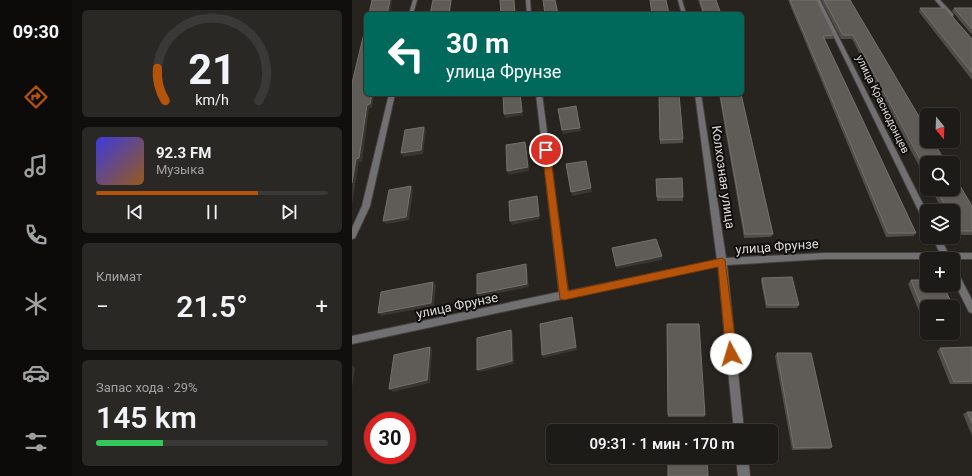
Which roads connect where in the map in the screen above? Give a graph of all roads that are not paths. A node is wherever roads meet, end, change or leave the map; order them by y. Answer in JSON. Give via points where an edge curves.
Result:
{"nodes":[{"id":1,"x":415,"y":0,"type":"edge"},
{"id":2,"x":528,"y":0,"type":"edge"},
{"id":3,"x":680,"y":0,"type":"edge"},
{"id":4,"x":818,"y":0,"type":"edge"},
{"id":5,"x":937,"y":0,"type":"edge"},
{"id":6,"x":412,"y":12,"type":"edge"},
{"id":7,"x":529,"y":12,"type":"edge"},
{"id":8,"x":683,"y":12,"type":"edge"},
{"id":9,"x":957,"y":23,"type":"edge"},
{"id":10,"x":392,"y":96,"type":"edge"},
{"id":11,"x":539,"y":96,"type":"edge"},
{"id":12,"x":698,"y":96,"type":"edge"},
{"id":13,"x":920,"y":206,"type":"edge"},
{"id":14,"x":352,"y":236,"type":"edge"},
{"id":15,"x":960,"y":256,"type":"edge"},
{"id":16,"x":972,"y":256,"type":"edge"},
{"id":17,"x":920,"y":257,"type":"edge"},
{"id":18,"x":722,"y":262,"type":"junction"},
{"id":19,"x":960,"y":286,"type":"edge"},
{"id":20,"x":564,"y":296,"type":"junction"},
{"id":21,"x":972,"y":309,"type":"edge"},
{"id":22,"x":352,"y":340,"type":"edge"},
{"id":23,"x":738,"y":424,"type":"edge"},
{"id":24,"x":743,"y":464,"type":"edge"},
{"id":25,"x":744,"y":476,"type":"edge"}],
"edges":[{"from":1,"to":6,"type":"street"},
{"from":2,"to":7,"type":"street"},
{"from":3,"to":8,"type":"street"},
{"from":4,"to":13,"type":"street","name":"улица Краснодонцев"},
{"from":5,"to":9,"type":"street"},
{"from":10,"to":14,"type":"street","via":[[366,206]]},
{"from":11,"to":20,"type":"street"},
{"from":12,"to":18,"type":"street","name":"Колхозная улица"},
{"from":15,"to":16,"type":"street","name":"улица Фрунзе"},
{"from":17,"to":18,"type":"street","name":"улица Фрунзе","via":[[825,256]]},
{"from":18,"to":20,"type":"street","name":"улица Фрунзе"},
{"from":18,"to":23,"type":"street","name":"Колхозная улица"},
{"from":19,"to":21,"type":"street"},
{"from":20,"to":22,"type":"street","name":"улица Фрунзе"},
{"from":24,"to":25,"type":"street"}]}
